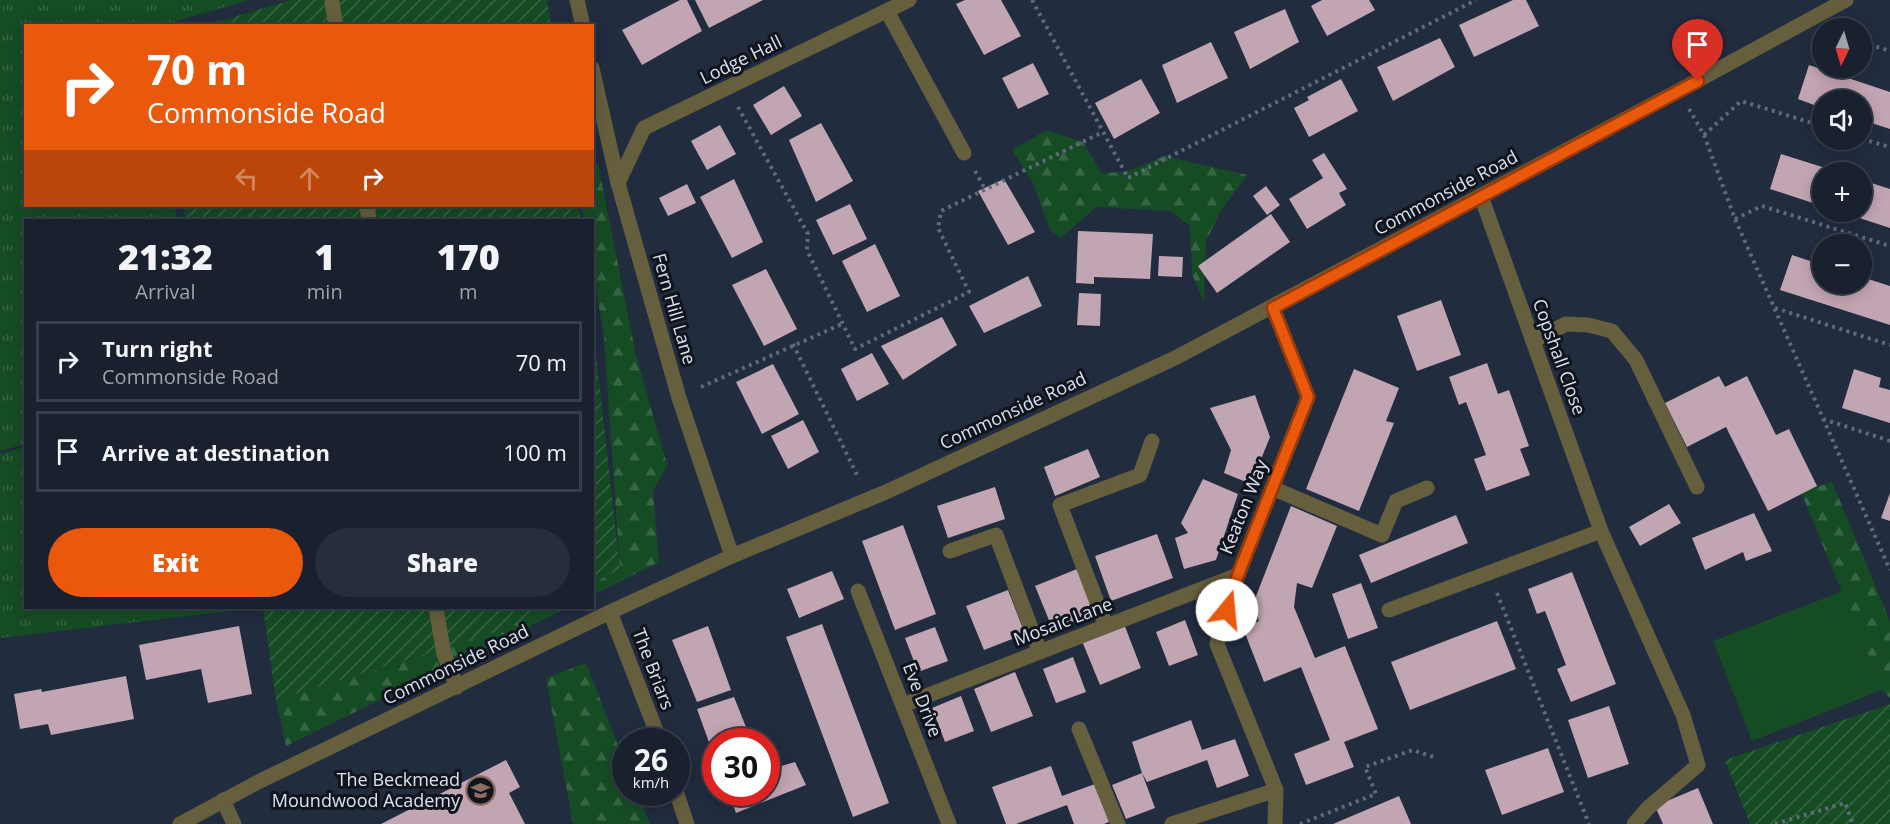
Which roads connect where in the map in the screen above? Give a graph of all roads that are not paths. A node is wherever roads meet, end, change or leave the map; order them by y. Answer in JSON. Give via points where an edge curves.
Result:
{"nodes":[{"id":1,"x":577,"y":0,"type":"edge"},
{"id":2,"x":909,"y":0,"type":"edge"},
{"id":3,"x":1838,"y":2,"type":"edge"},
{"id":4,"x":332,"y":3,"type":"dead end"},
{"id":5,"x":887,"y":11,"type":"junction"},
{"id":6,"x":336,"y":24,"type":"edge"},
{"id":7,"x":583,"y":24,"type":"edge"},
{"id":8,"x":594,"y":77,"type":"edge"},
{"id":9,"x":964,"y":153,"type":"dead end"},
{"id":10,"x":618,"y":183,"type":"junction"},
{"id":11,"x":1481,"y":196,"type":"junction"},
{"id":12,"x":1273,"y":308,"type":"junction"},
{"id":13,"x":1533,"y":341,"type":"junction"},
{"id":14,"x":1152,"y":441,"type":"dead end"},
{"id":15,"x":1697,"y":487,"type":"dead end"},
{"id":16,"x":1272,"y":488,"type":"junction"},
{"id":17,"x":1427,"y":488,"type":"dead end"},
{"id":18,"x":1601,"y":531,"type":"junction"},
{"id":19,"x":950,"y":551,"type":"dead end"},
{"id":20,"x":732,"y":556,"type":"junction"},
{"id":21,"x":1238,"y":575,"type":"junction"},
{"id":22,"x":858,"y":591,"type":"dead end"},
{"id":23,"x":436,"y":609,"type":"edge"},
{"id":24,"x":1389,"y":610,"type":"dead end"},
{"id":25,"x":610,"y":612,"type":"junction"},
{"id":26,"x":1106,"y":626,"type":"junction"},
{"id":27,"x":1040,"y":652,"type":"junction"},
{"id":28,"x":457,"y":687,"type":"junction"},
{"id":29,"x":903,"y":705,"type":"junction"},
{"id":30,"x":655,"y":728,"type":"edge"},
{"id":31,"x":1079,"y":729,"type":"dead end"},
{"id":32,"x":1276,"y":790,"type":"junction"},
{"id":33,"x":223,"y":800,"type":"junction"},
{"id":34,"x":681,"y":806,"type":"edge"},
{"id":35,"x":180,"y":824,"type":"edge"},
{"id":36,"x":234,"y":824,"type":"edge"},
{"id":37,"x":687,"y":824,"type":"edge"},
{"id":38,"x":949,"y":824,"type":"edge"},
{"id":39,"x":1118,"y":824,"type":"edge"},
{"id":40,"x":1172,"y":824,"type":"edge"},
{"id":41,"x":1275,"y":824,"type":"edge"},
{"id":42,"x":1634,"y":824,"type":"edge"}],
"edges":[{"from":1,"to":7,"type":"street"},
{"from":2,"to":5,"type":"street","name":"Lodge Hall"},
{"from":3,"to":11,"type":"street","name":"Commonside Road"},
{"from":4,"to":6,"type":"street"},
{"from":5,"to":9,"type":"street"},
{"from":5,"to":10,"type":"street","name":"Lodge Hall","via":[[644,128]]},
{"from":8,"to":10,"type":"street","name":"Fern Hill Lane"},
{"from":10,"to":20,"type":"street","name":"Fern Hill Lane","via":[[679,398]]},
{"from":11,"to":12,"type":"street","name":"Commonside Road"},
{"from":11,"to":13,"type":"street","name":"Copshall Close"},
{"from":12,"to":16,"type":"street","name":"Keaton Way","via":[[1308,397]]},
{"from":12,"to":20,"type":"street","name":"Commonside Road","via":[[1175,358]]},
{"from":13,"to":15,"type":"street","via":[[1566,324],[1612,331],[1636,360]]},
{"from":13,"to":18,"type":"street","name":"Copshall Close"},
{"from":14,"to":26,"type":"street","via":[[1140,475],[1060,505]]},
{"from":16,"to":17,"type":"street","via":[[1382,535],[1396,501]]},
{"from":16,"to":21,"type":"street","name":"Keaton Way"},
{"from":18,"to":24,"type":"street"},
{"from":18,"to":42,"type":"street","name":"Copshall Close","via":[[1683,716],[1698,765]]},
{"from":19,"to":27,"type":"street","via":[[996,535]]},
{"from":20,"to":25,"type":"street","name":"Commonside Road"},
{"from":21,"to":26,"type":"street","name":"Mosaic Lane"},
{"from":21,"to":32,"type":"street","name":"Keaton Way","via":[[1217,644]]},
{"from":22,"to":29,"type":"street","name":"Eve Drive"},
{"from":23,"to":28,"type":"street","via":[[444,654]]},
{"from":25,"to":28,"type":"street","name":"Commonside Road"},
{"from":25,"to":30,"type":"street","name":"The Briars"},
{"from":26,"to":27,"type":"street","name":"Mosaic Lane"},
{"from":27,"to":29,"type":"street","name":"Mosaic Lane"},
{"from":28,"to":33,"type":"street","name":"Commonside Road"},
{"from":29,"to":38,"type":"street","name":"Eve Drive"},
{"from":31,"to":39,"type":"street"},
{"from":32,"to":40,"type":"street"},
{"from":32,"to":41,"type":"street"},
{"from":33,"to":35,"type":"street","name":"Commonside Road"},
{"from":33,"to":36,"type":"street"},
{"from":34,"to":37,"type":"street"}]}
